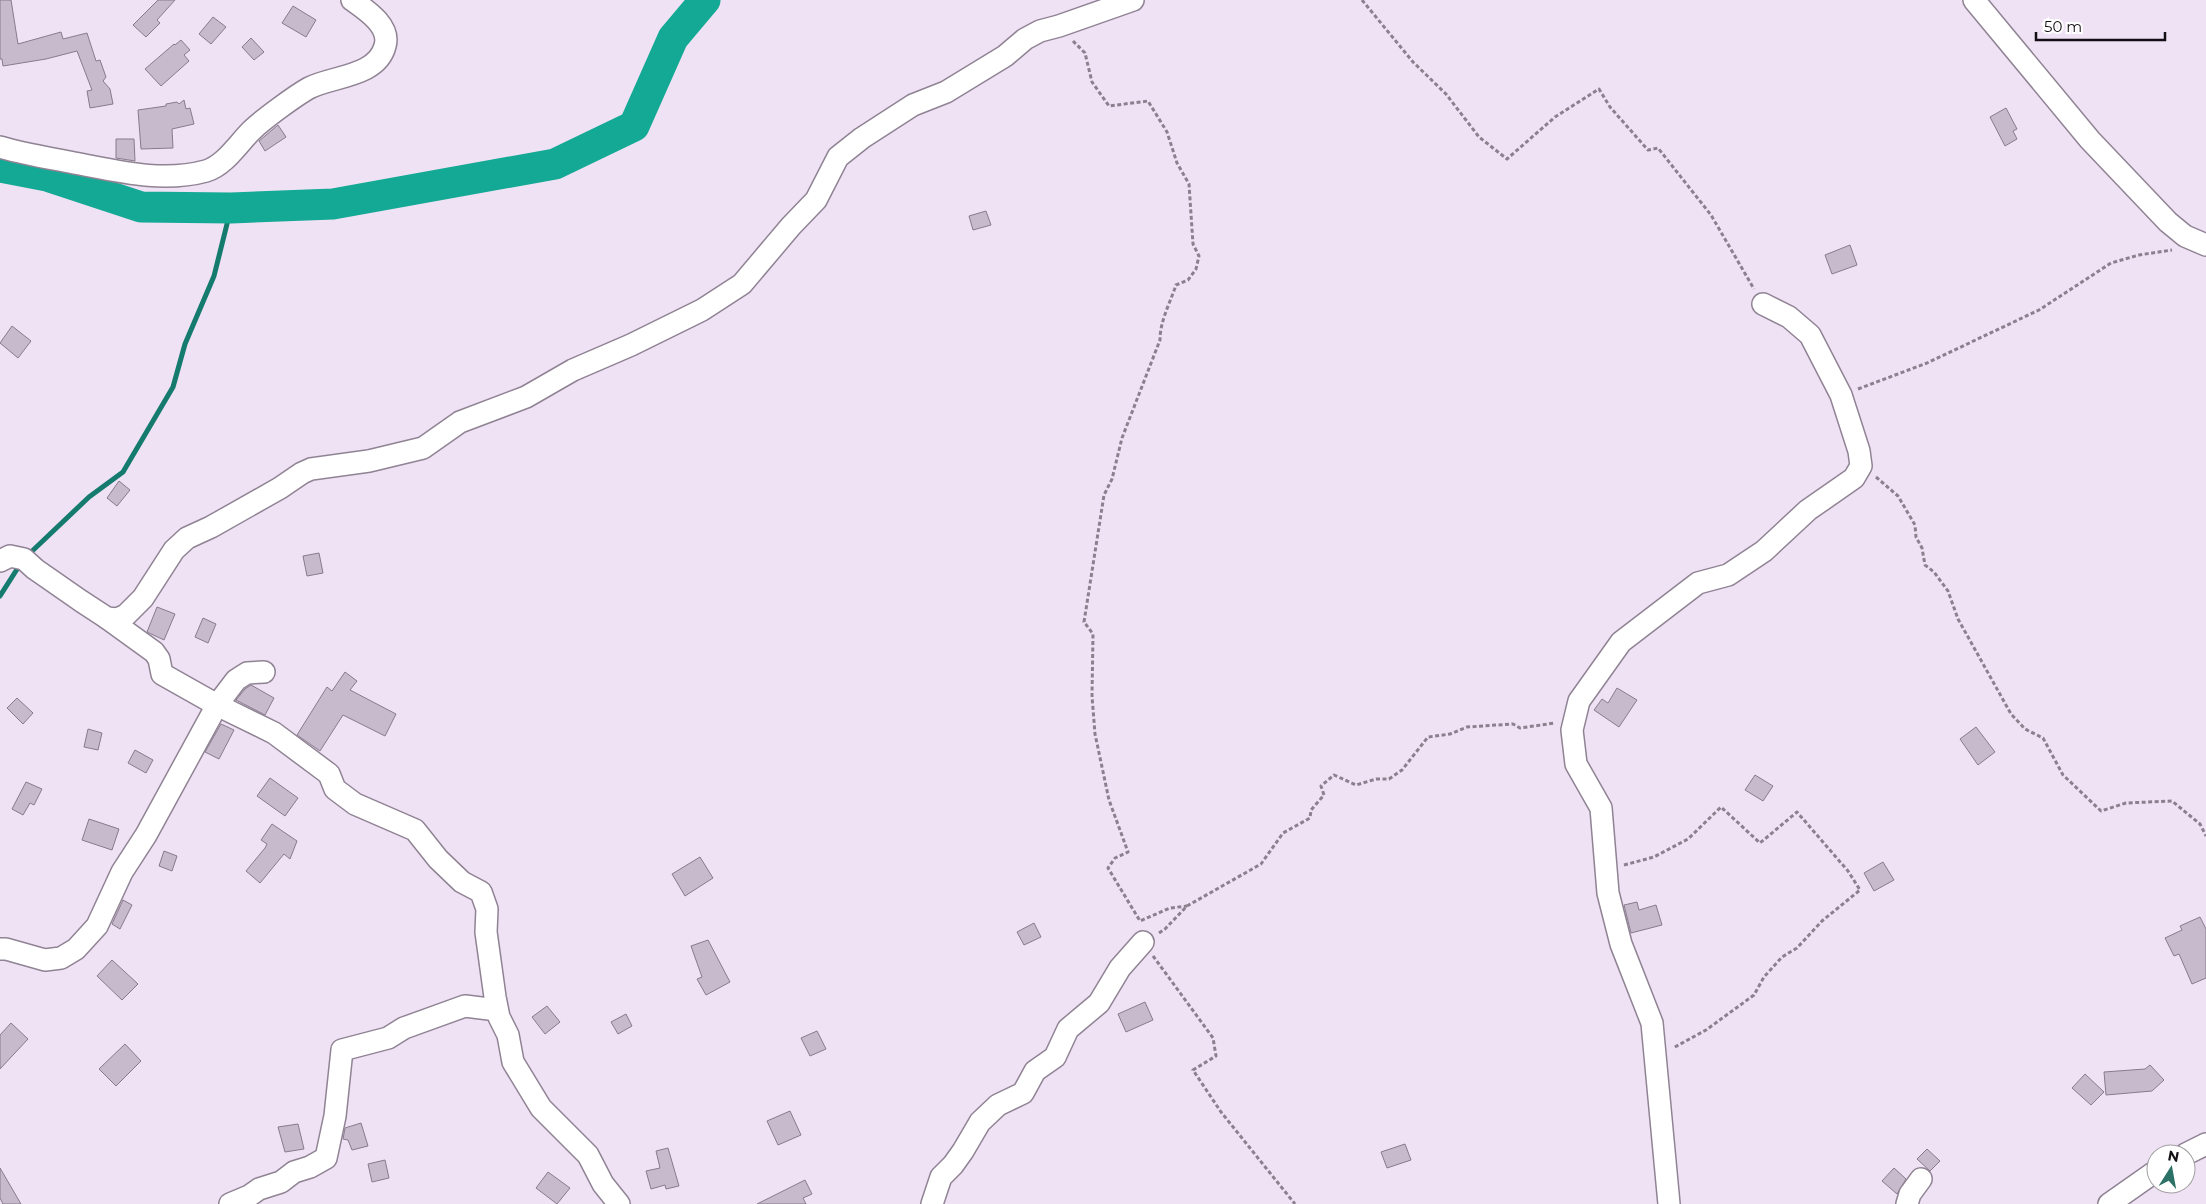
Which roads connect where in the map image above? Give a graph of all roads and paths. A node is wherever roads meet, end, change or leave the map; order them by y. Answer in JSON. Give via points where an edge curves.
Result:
{"nodes":[{"id":1,"x":352,"y":0,"type":"edge"},
{"id":2,"x":1133,"y":0,"type":"edge"},
{"id":3,"x":1362,"y":0,"type":"edge"},
{"id":4,"x":1974,"y":0,"type":"edge"},
{"id":5,"x":1059,"y":26,"type":"junction"},
{"id":6,"x":0,"y":147,"type":"edge"},
{"id":7,"x":2206,"y":245,"type":"edge"},
{"id":8,"x":2177,"y":250,"type":"dead end"},
{"id":9,"x":1763,"y":304,"type":"joint"},
{"id":10,"x":1841,"y":395,"type":"junction"},
{"id":11,"x":1861,"y":466,"type":"junction"},
{"id":12,"x":0,"y":561,"type":"edge"},
{"id":13,"x":107,"y":618,"type":"junction"},
{"id":14,"x":264,"y":672,"type":"dead end"},
{"id":15,"x":217,"y":705,"type":"junction"},
{"id":16,"x":1573,"y":720,"type":"junction"},
{"id":17,"x":2206,"y":836,"type":"edge"},
{"id":18,"x":1606,"y":870,"type":"junction"},
{"id":19,"x":1187,"y":906,"type":"junction"},
{"id":20,"x":1143,"y":942,"type":"junction"},
{"id":21,"x":0,"y":949,"type":"edge"},
{"id":22,"x":497,"y":1010,"type":"junction"},
{"id":23,"x":1656,"y":1058,"type":"junction"},
{"id":24,"x":1921,"y":1179,"type":"dead end"},
{"id":25,"x":2146,"y":1179,"type":"edge"},
{"id":26,"x":230,"y":1204,"type":"edge"},
{"id":27,"x":619,"y":1204,"type":"edge"},
{"id":28,"x":932,"y":1204,"type":"edge"},
{"id":29,"x":1295,"y":1204,"type":"edge"},
{"id":30,"x":1669,"y":1204,"type":"edge"},
{"id":31,"x":1908,"y":1204,"type":"edge"},
{"id":32,"x":2109,"y":1204,"type":"edge"}],
"edges":[{"from":1,"to":6,"type":"street","via":[[384,29],[386,44],[380,59],[368,67],[309,88],[252,129],[223,160],[208,170],[156,177]]},
{"from":2,"to":5,"type":"street"},
{"from":3,"to":9,"type":"path","via":[[1413,62],[1446,94],[1479,137],[1507,159],[1555,117],[1599,89],[1610,107],[1648,150],[1658,148],[1711,215]]},
{"from":4,"to":7,"type":"street","via":[[2090,140],[2168,222],[2185,236]]},
{"from":5,"to":13,"type":"street","via":[[1040,30],[946,92],[913,105],[838,156],[816,200],[742,284],[702,310],[573,370],[526,397],[460,422],[423,448],[370,461],[311,469],[187,538],[174,550],[144,598],[126,615],[117,619]]},
{"from":5,"to":19,"type":"path","via":[[1085,53],[1092,82],[1109,106],[1148,101],[1168,132],[1177,163],[1190,184],[1193,244],[1199,256],[1196,269],[1188,280],[1176,285],[1160,326],[1160,340],[1122,438],[1112,479],[1104,495],[1084,622],[1092,634],[1095,734],[1110,800],[1128,852],[1115,858],[1108,868],[1140,921],[1170,908]]},
{"from":8,"to":10,"type":"path","via":[[2111,263],[2038,310],[1927,363]]},
{"from":9,"to":10,"type":"street","via":[[1789,317],[1810,334]]},
{"from":10,"to":11,"type":"street","via":[[1860,451]]},
{"from":11,"to":16,"type":"street","via":[[1854,478],[1808,510],[1764,551],[1728,575],[1698,583],[1621,642],[1580,701]]},
{"from":11,"to":17,"type":"path","via":[[1898,496],[1915,525],[1925,565],[1948,591],[1958,619],[2011,714],[2025,729],[2043,738],[2063,775],[2101,811],[2126,803],[2172,800],[2200,824]]},
{"from":12,"to":13,"type":"street","via":[[10,556],[24,559]]},
{"from":13,"to":15,"type":"street","via":[[154,652],[162,674]]},
{"from":14,"to":15,"type":"street","via":[[248,673],[236,680]]},
{"from":15,"to":21,"type":"street","via":[[146,835],[122,872],[97,926],[76,949],[61,958],[45,960]]},
{"from":15,"to":22,"type":"street","via":[[274,733],[329,774],[335,789],[355,804],[415,830],[462,882],[481,892],[487,909],[486,932]]},
{"from":16,"to":18,"type":"street","via":[[1576,764],[1600,808]]},
{"from":16,"to":19,"type":"path","via":[[1520,728],[1513,724],[1467,727],[1428,738],[1402,770],[1389,778],[1356,785],[1334,775],[1321,786],[1324,795],[1311,810],[1310,818],[1283,833],[1260,864]]},
{"from":18,"to":23,"type":"street","via":[[1608,893],[1621,944],[1652,1023]]},
{"from":18,"to":23,"type":"path","via":[[1654,857],[1688,839],[1722,807],[1760,843],[1797,812],[1848,871],[1860,890],[1822,921],[1798,948],[1782,957],[1764,977],[1754,995],[1706,1030]]},
{"from":19,"to":20,"type":"path","via":[[1166,929]]},
{"from":20,"to":28,"type":"street","via":[[1120,968],[1099,1003],[1068,1030],[1055,1057],[1035,1071],[1023,1093],[998,1105],[980,1122],[964,1151],[941,1177]]},
{"from":20,"to":29,"type":"path","via":[[1213,1038],[1216,1056],[1193,1070],[1221,1112]]},
{"from":22,"to":26,"type":"street","via":[[465,1006],[404,1028],[388,1038],[342,1050],[335,1116],[326,1158]]},
{"from":22,"to":27,"type":"street","via":[[508,1035],[513,1062],[532,1094],[541,1108],[588,1155]]},
{"from":23,"to":30,"type":"street"},
{"from":24,"to":31,"type":"street","via":[[1910,1194]]},
{"from":25,"to":32,"type":"street"}]}
